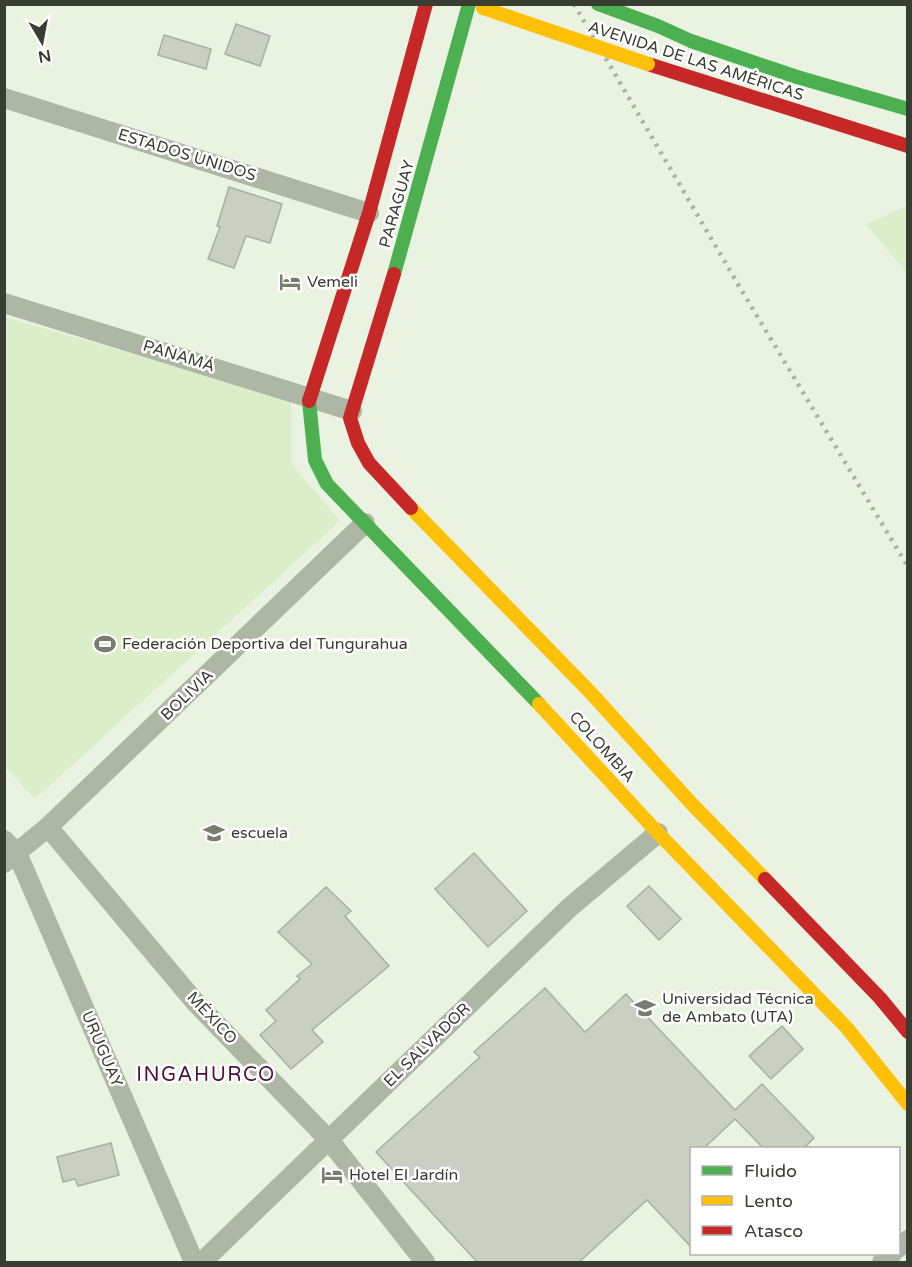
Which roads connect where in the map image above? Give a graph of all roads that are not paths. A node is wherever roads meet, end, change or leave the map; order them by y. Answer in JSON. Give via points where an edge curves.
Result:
{"nodes":[{"id":1,"x":426,"y":4,"type":"edge"},
{"id":2,"x":469,"y":4,"type":"edge"},
{"id":3,"x":598,"y":4,"type":"edge"},
{"id":4,"x":479,"y":6,"type":"edge"},
{"id":5,"x":635,"y":10,"type":"edge"},
{"id":6,"x":658,"y":26,"type":"joint"},
{"id":7,"x":4,"y":98,"type":"edge"},
{"id":8,"x":908,"y":109,"type":"edge"},
{"id":9,"x":908,"y":146,"type":"edge"},
{"id":10,"x":369,"y":213,"type":"junction"},
{"id":11,"x":4,"y":303,"type":"edge"},
{"id":12,"x":309,"y":397,"type":"junction"},
{"id":13,"x":352,"y":411,"type":"junction"},
{"id":14,"x":365,"y":523,"type":"junction"},
{"id":15,"x":48,"y":827,"type":"junction"},
{"id":16,"x":658,"y":833,"type":"junction"},
{"id":17,"x":9,"y":852,"type":"edge"},
{"id":18,"x":908,"y":1032,"type":"edge"},
{"id":19,"x":908,"y":1104,"type":"edge"},
{"id":20,"x":329,"y":1140,"type":"junction"},
{"id":21,"x":195,"y":1263,"type":"edge"},
{"id":22,"x":202,"y":1263,"type":"edge"},
{"id":23,"x":425,"y":1263,"type":"edge"}],
"edges":[{"from":1,"to":10,"type":"main road","name":"PARAGUAY"},
{"from":2,"to":13,"type":"main road","name":"PARAGUAY","via":[[409,225]]},
{"from":3,"to":5,"type":"main road","name":"AVENIDA DE LAS AMÉRICAS"},
{"from":4,"to":9,"type":"main road","name":"AVENIDA DE LAS AMÉRICAS","bridge":true},
{"from":5,"to":6,"type":"street"},
{"from":6,"to":8,"type":"main road","name":"AVENIDA DE LAS AMÉRICAS","via":[[797,77]]},
{"from":7,"to":10,"type":"street","name":"ESTADOS UNIDOS"},
{"from":10,"to":12,"type":"main road","name":"PARAGUAY"},
{"from":11,"to":12,"type":"street","name":"PANAMÁ"},
{"from":12,"to":13,"type":"street","name":"PANAMÁ"},
{"from":12,"to":14,"type":"main road","name":"COLOMBIA","via":[[315,460],[327,484]]},
{"from":13,"to":18,"type":"main road","name":"COLOMBIA","via":[[350,418],[364,459],[590,692]]},
{"from":14,"to":15,"type":"street","name":"BOLIVIA"},
{"from":14,"to":16,"type":"main road","name":"COLOMBIA"},
{"from":15,"to":17,"type":"street","name":"BOLIVIA"},
{"from":15,"to":20,"type":"street","name":"MÉXICO","via":[[196,1003]]},
{"from":16,"to":19,"type":"main road","name":"COLOMBIA","via":[[847,1028]]},
{"from":16,"to":20,"type":"street","name":"EL SALVADOR","via":[[568,908]]},
{"from":17,"to":21,"type":"street","name":"URUGUAY"},
{"from":20,"to":22,"type":"street","name":"EL SALVADOR"},
{"from":20,"to":23,"type":"street","name":"MÉXICO"}]}
